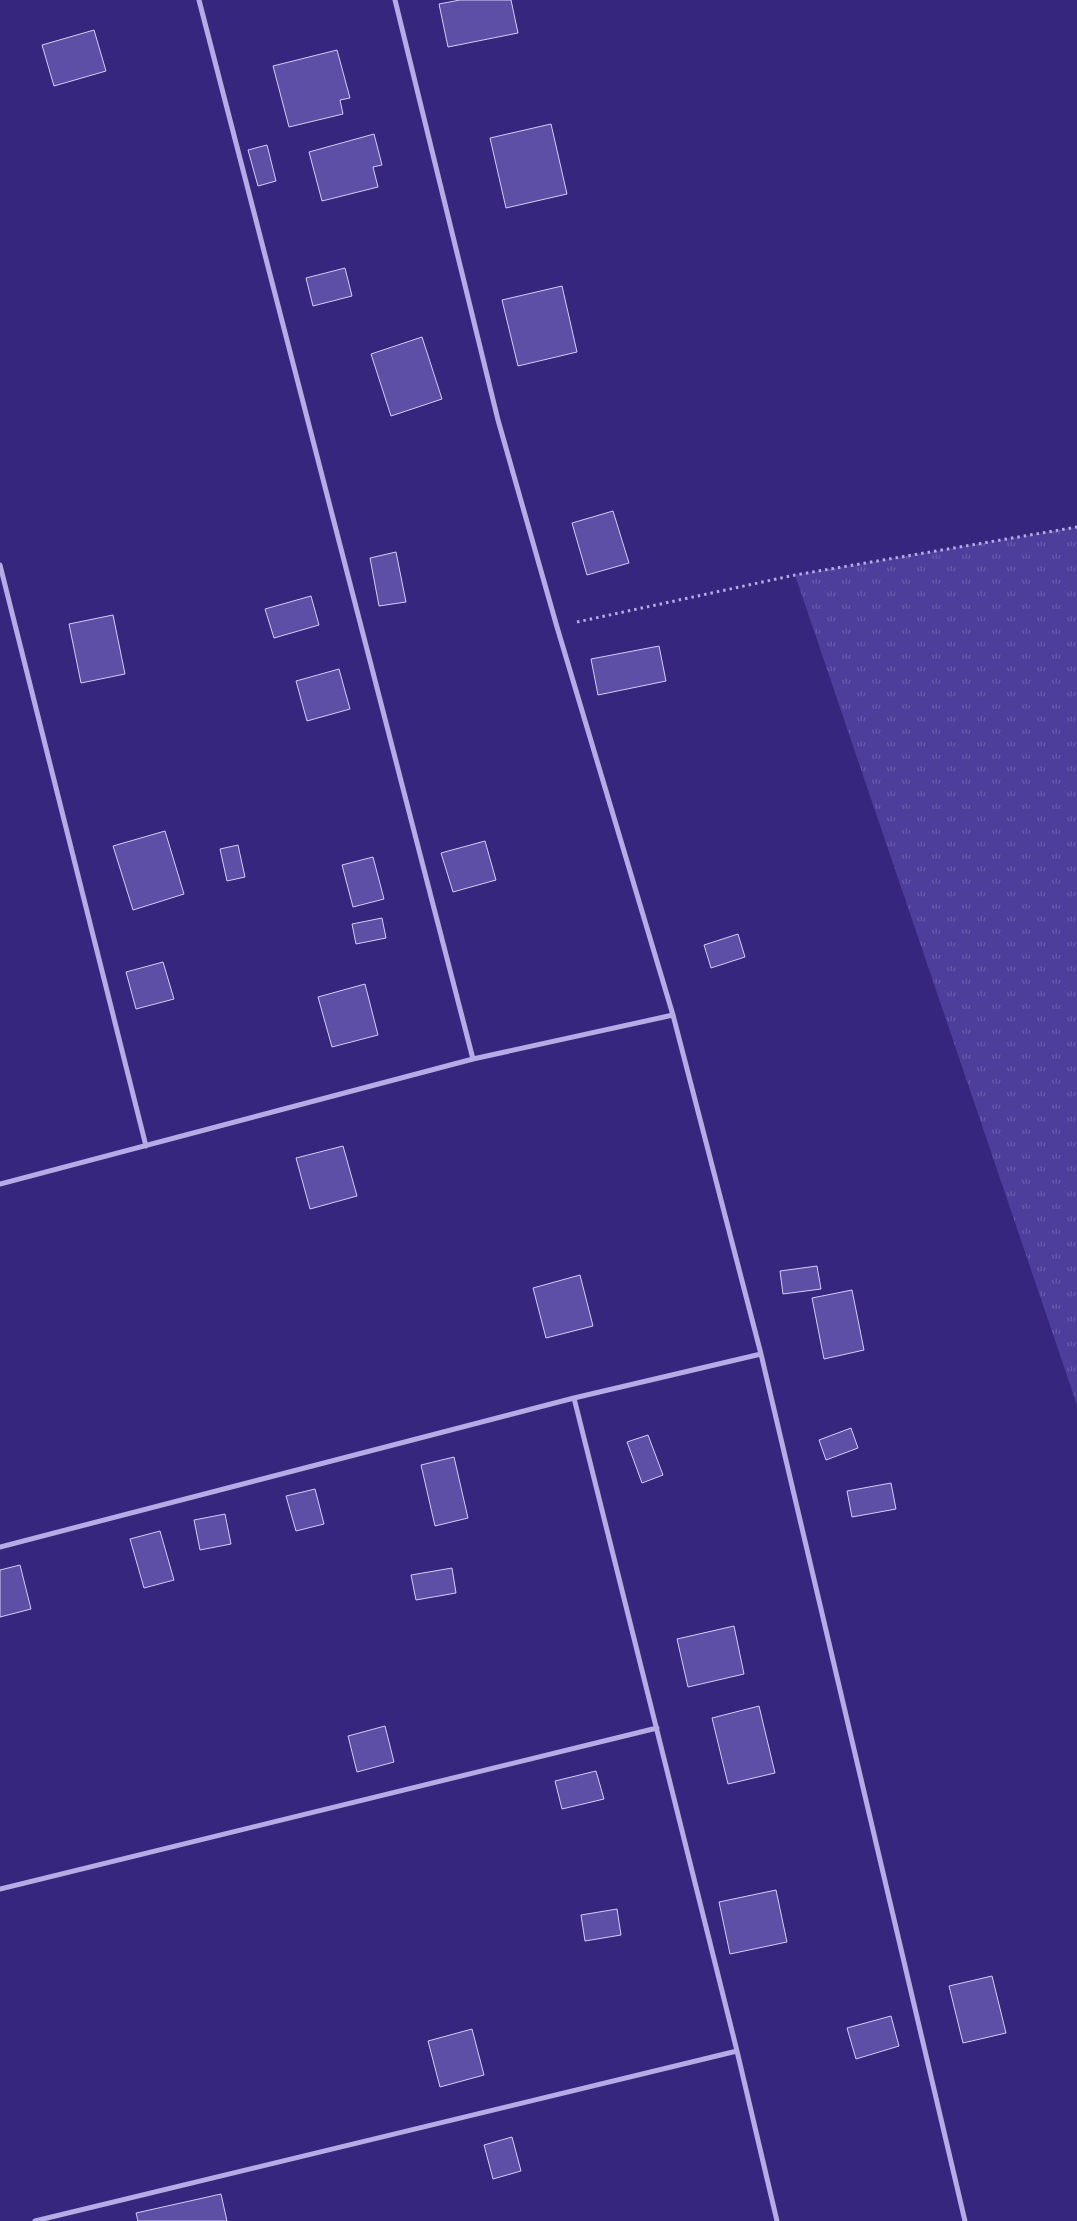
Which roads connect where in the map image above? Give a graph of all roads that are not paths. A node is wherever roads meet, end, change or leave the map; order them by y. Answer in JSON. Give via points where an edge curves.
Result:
{"nodes":[{"id":1,"x":199,"y":0,"type":"edge"},
{"id":2,"x":395,"y":0,"type":"edge"},
{"id":3,"x":0,"y":565,"type":"edge"},
{"id":4,"x":673,"y":1015,"type":"junction"},
{"id":5,"x":473,"y":1059,"type":"junction"},
{"id":6,"x":146,"y":1146,"type":"junction"},
{"id":7,"x":0,"y":1184,"type":"edge"},
{"id":8,"x":761,"y":1354,"type":"junction"},
{"id":9,"x":574,"y":1398,"type":"junction"},
{"id":10,"x":0,"y":1546,"type":"edge"},
{"id":11,"x":657,"y":1728,"type":"junction"},
{"id":12,"x":0,"y":1889,"type":"edge"},
{"id":13,"x":737,"y":2051,"type":"junction"},
{"id":14,"x":36,"y":2221,"type":"edge"},
{"id":15,"x":778,"y":2221,"type":"edge"},
{"id":16,"x":965,"y":2221,"type":"edge"}],
"edges":[{"from":1,"to":5,"type":"street"},
{"from":2,"to":4,"type":"street","via":[[498,420]]},
{"from":3,"to":6,"type":"street"},
{"from":4,"to":5,"type":"street"},
{"from":4,"to":8,"type":"street"},
{"from":5,"to":6,"type":"street"},
{"from":6,"to":7,"type":"street"},
{"from":8,"to":9,"type":"street"},
{"from":8,"to":16,"type":"street"},
{"from":9,"to":10,"type":"street"},
{"from":9,"to":11,"type":"street"},
{"from":11,"to":12,"type":"street"},
{"from":11,"to":13,"type":"street"},
{"from":13,"to":14,"type":"street"},
{"from":13,"to":15,"type":"street"}]}
